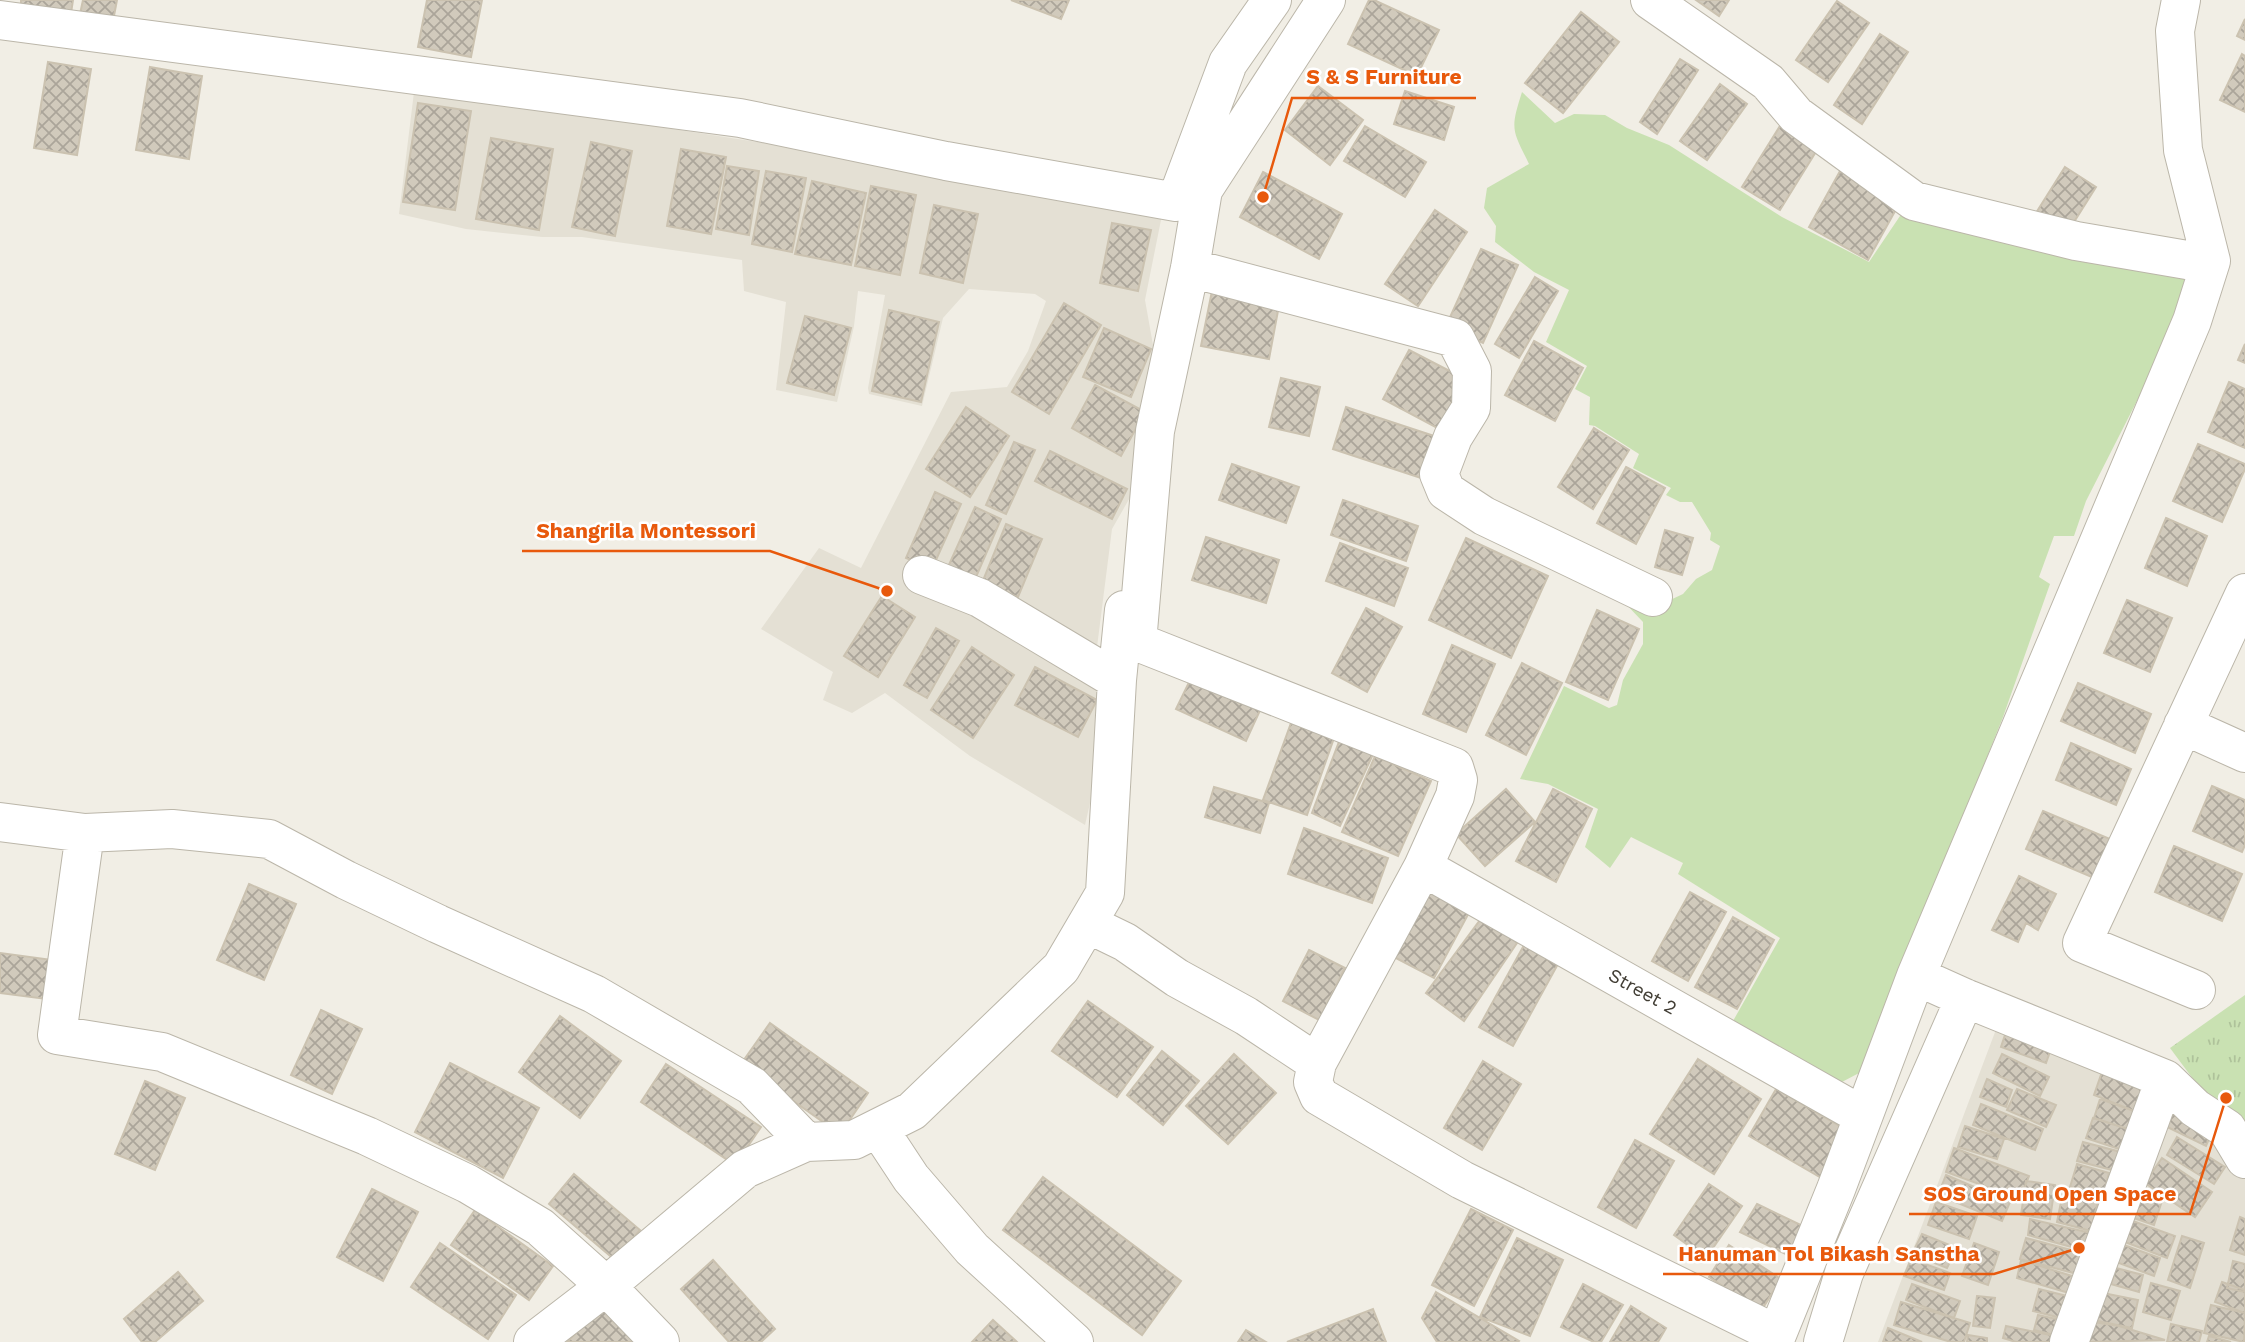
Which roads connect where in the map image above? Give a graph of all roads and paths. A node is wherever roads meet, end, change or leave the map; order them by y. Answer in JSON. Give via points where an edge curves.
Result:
{"nodes":[{"id":1,"x":1272,"y":0,"type":"edge"},
{"id":2,"x":1325,"y":0,"type":"edge"},
{"id":3,"x":1650,"y":0,"type":"edge"},
{"id":4,"x":2180,"y":0,"type":"edge"},
{"id":5,"x":0,"y":20,"type":"edge"},
{"id":6,"x":1176,"y":202,"type":"junction"},
{"id":7,"x":2211,"y":261,"type":"junction"},
{"id":8,"x":1190,"y":268,"type":"junction"},
{"id":9,"x":922,"y":575,"type":"dead end"},
{"id":10,"x":2245,"y":593,"type":"edge"},
{"id":11,"x":1653,"y":597,"type":"dead end"},
{"id":12,"x":1117,"y":680,"type":"junction"},
{"id":13,"x":2183,"y":725,"type":"junction"},
{"id":14,"x":2245,"y":753,"type":"edge"},
{"id":15,"x":0,"y":822,"type":"edge"},
{"id":16,"x":85,"y":833,"type":"junction"},
{"id":17,"x":1423,"y":867,"type":"junction"},
{"id":18,"x":1088,"y":924,"type":"junction"},
{"id":19,"x":1916,"y":976,"type":"junction"},
{"id":20,"x":2196,"y":990,"type":"dead end"},
{"id":21,"x":1965,"y":998,"type":"junction"},
{"id":22,"x":1317,"y":1063,"type":"junction"},
{"id":23,"x":2165,"y":1079,"type":"junction"},
{"id":24,"x":1863,"y":1116,"type":"junction"},
{"id":25,"x":878,"y":1128,"type":"junction"},
{"id":26,"x":806,"y":1142,"type":"junction"},
{"id":27,"x":2245,"y":1159,"type":"edge"},
{"id":28,"x":606,"y":1286,"type":"junction"},
{"id":29,"x":1775,"y":1338,"type":"edge"},
{"id":30,"x":533,"y":1342,"type":"edge"},
{"id":31,"x":660,"y":1342,"type":"edge"},
{"id":32,"x":1074,"y":1342,"type":"edge"},
{"id":33,"x":1823,"y":1342,"type":"edge"},
{"id":34,"x":2069,"y":1342,"type":"edge"}],
"edges":[{"from":1,"to":6,"type":"street","via":[[1228,63]]},
{"from":2,"to":8,"type":"street","via":[[1203,190]]},
{"from":3,"to":7,"type":"street","via":[[1769,82],[1796,115],[1914,201],[2076,241]]},
{"from":4,"to":7,"type":"street","via":[[2175,31],[2183,150]]},
{"from":5,"to":6,"type":"street","via":[[740,118]]},
{"from":6,"to":12,"type":"street","via":[[1139,473]]},
{"from":7,"to":19,"type":"street","via":[[2192,321]]},
{"from":8,"to":11,"type":"street","via":[[1455,338],[1472,371],[1471,408],[1453,437],[1439,474],[1446,491],[1484,516]]},
{"from":8,"to":17,"type":"street","via":[[1154,431],[1139,643],[1454,767],[1458,780],[1455,796]]},
{"from":9,"to":12,"type":"street","via":[[980,598]]},
{"from":10,"to":13,"type":"street"},
{"from":12,"to":18,"type":"street","via":[[1105,893]]},
{"from":13,"to":14,"type":"street"},
{"from":13,"to":20,"type":"street","via":[[2082,943]]},
{"from":15,"to":16,"type":"street"},
{"from":16,"to":26,"type":"street","via":[[172,829],[269,839],[438,924],[594,994],[752,1086]]},
{"from":16,"to":28,"type":"street","via":[[57,1035],[162,1052],[367,1136],[468,1184],[540,1227]]},
{"from":17,"to":22,"type":"street"},
{"from":17,"to":24,"type":"street","name":"Street 2"},
{"from":18,"to":22,"type":"street","via":[[1125,942]]},
{"from":18,"to":25,"type":"street","via":[[1061,968],[982,1045],[912,1111]]},
{"from":19,"to":21,"type":"street"},
{"from":19,"to":24,"type":"street"},
{"from":21,"to":23,"type":"street"},
{"from":21,"to":33,"type":"street","via":[[1844,1273]]},
{"from":22,"to":29,"type":"street","via":[[1313,1082],[1319,1096],[1462,1180]]},
{"from":23,"to":27,"type":"street","via":[[2195,1108],[2227,1129]]},
{"from":23,"to":34,"type":"street"},
{"from":24,"to":29,"type":"street"},
{"from":25,"to":26,"type":"street","via":[[854,1140]]},
{"from":25,"to":32,"type":"street","via":[[911,1178],[972,1249]]},
{"from":26,"to":28,"type":"street","via":[[745,1169]]},
{"from":28,"to":30,"type":"street"},
{"from":28,"to":31,"type":"street"}]}
